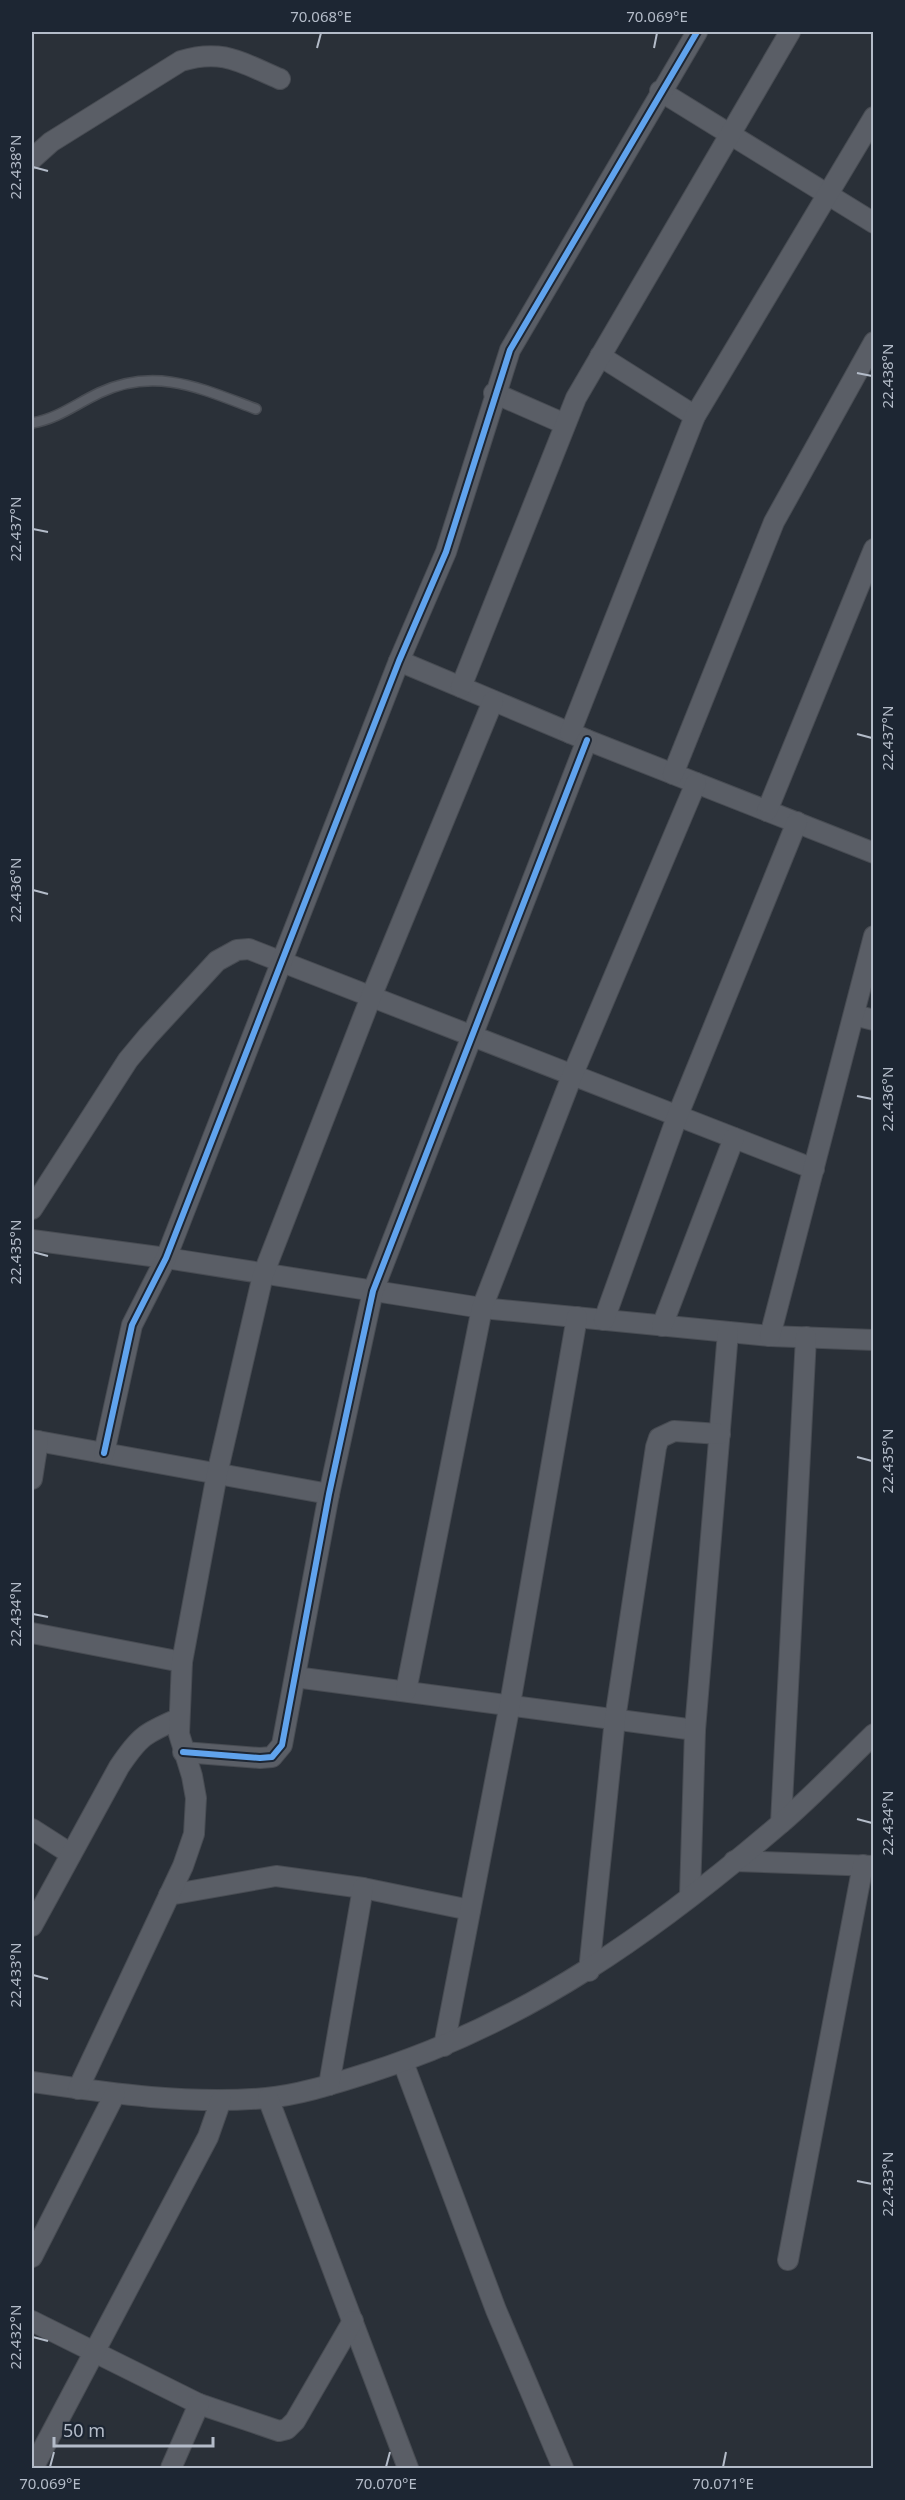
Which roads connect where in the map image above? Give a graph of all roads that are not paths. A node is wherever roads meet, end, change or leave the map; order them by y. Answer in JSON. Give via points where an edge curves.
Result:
{"nodes":[{"id":1,"x":697,"y":32,"type":"edge"},
{"id":2,"x":790,"y":32,"type":"edge"},
{"id":3,"x":280,"y":80,"type":"dead end"},
{"id":4,"x":660,"y":91,"type":"junction"},
{"id":5,"x":873,"y":117,"type":"edge"},
{"id":6,"x":730,"y":135,"type":"junction"},
{"id":7,"x":32,"y":159,"type":"edge"},
{"id":8,"x":829,"y":195,"type":"junction"},
{"id":9,"x":873,"y":223,"type":"edge"},
{"id":10,"x":873,"y":342,"type":"edge"},
{"id":11,"x":600,"y":356,"type":"junction"},
{"id":12,"x":494,"y":393,"type":"junction"},
{"id":13,"x":256,"y":408,"type":"dead end"},
{"id":14,"x":695,"y":416,"type":"junction"},
{"id":15,"x":32,"y":423,"type":"edge"},
{"id":16,"x":565,"y":424,"type":"junction"},
{"id":17,"x":873,"y":549,"type":"edge"},
{"id":18,"x":399,"y":661,"type":"junction"},
{"id":19,"x":461,"y":687,"type":"junction"},
{"id":20,"x":493,"y":700,"type":"junction"},
{"id":21,"x":578,"y":736,"type":"junction"},
{"id":22,"x":674,"y":774,"type":"junction"},
{"id":23,"x":696,"y":783,"type":"junction"},
{"id":24,"x":767,"y":811,"type":"junction"},
{"id":25,"x":796,"y":822,"type":"junction"},
{"id":26,"x":873,"y":853,"type":"edge"},
{"id":27,"x":873,"y":936,"type":"edge"},
{"id":28,"x":282,"y":961,"type":"junction"},
{"id":29,"x":371,"y":997,"type":"junction"},
{"id":30,"x":864,"y":1018,"type":"edge"},
{"id":31,"x":471,"y":1037,"type":"junction"},
{"id":32,"x":572,"y":1076,"type":"junction"},
{"id":33,"x":677,"y":1117,"type":"junction"},
{"id":34,"x":734,"y":1138,"type":"junction"},
{"id":35,"x":814,"y":1169,"type":"junction"},
{"id":36,"x":32,"y":1209,"type":"edge"},
{"id":37,"x":32,"y":1240,"type":"edge"},
{"id":38,"x":165,"y":1258,"type":"junction"},
{"id":39,"x":263,"y":1275,"type":"junction"},
{"id":40,"x":373,"y":1291,"type":"junction"},
{"id":41,"x":483,"y":1308,"type":"junction"},
{"id":42,"x":577,"y":1317,"type":"junction"},
{"id":43,"x":604,"y":1320,"type":"junction"},
{"id":44,"x":662,"y":1326,"type":"junction"},
{"id":45,"x":728,"y":1332,"type":"junction"},
{"id":46,"x":770,"y":1336,"type":"junction"},
{"id":47,"x":806,"y":1337,"type":"junction"},
{"id":48,"x":873,"y":1340,"type":"edge"},
{"id":49,"x":720,"y":1434,"type":"junction"},
{"id":50,"x":35,"y":1440,"type":"edge"},
{"id":51,"x":104,"y":1453,"type":"junction"},
{"id":52,"x":217,"y":1474,"type":"junction"},
{"id":53,"x":32,"y":1479,"type":"edge"},
{"id":54,"x":329,"y":1494,"type":"junction"},
{"id":55,"x":32,"y":1633,"type":"edge"},
{"id":56,"x":182,"y":1662,"type":"junction"},
{"id":57,"x":295,"y":1677,"type":"junction"},
{"id":58,"x":406,"y":1691,"type":"junction"},
{"id":59,"x":510,"y":1704,"type":"junction"},
{"id":60,"x":177,"y":1719,"type":"junction"},
{"id":61,"x":615,"y":1719,"type":"junction"},
{"id":62,"x":695,"y":1730,"type":"junction"},
{"id":63,"x":873,"y":1734,"type":"edge"},
{"id":64,"x":183,"y":1752,"type":"junction"},
{"id":65,"x":781,"y":1823,"type":"junction"},
{"id":66,"x":32,"y":1829,"type":"edge"},
{"id":67,"x":71,"y":1854,"type":"junction"},
{"id":68,"x":734,"y":1861,"type":"junction"},
{"id":69,"x":868,"y":1865,"type":"edge"},
{"id":70,"x":363,"y":1888,"type":"junction"},
{"id":71,"x":169,"y":1894,"type":"junction"},
{"id":72,"x":690,"y":1896,"type":"junction"},
{"id":73,"x":471,"y":1910,"type":"junction"},
{"id":74,"x":32,"y":1926,"type":"edge"},
{"id":75,"x":589,"y":1971,"type":"junction"},
{"id":76,"x":444,"y":2046,"type":"junction"},
{"id":77,"x":403,"y":2062,"type":"junction"},
{"id":78,"x":32,"y":2082,"type":"edge"},
{"id":79,"x":329,"y":2085,"type":"junction"},
{"id":80,"x":78,"y":2089,"type":"junction"},
{"id":81,"x":116,"y":2094,"type":"junction"},
{"id":82,"x":268,"y":2098,"type":"junction"},
{"id":83,"x":221,"y":2100,"type":"junction"},
{"id":84,"x":32,"y":2257,"type":"edge"},
{"id":85,"x":788,"y":2260,"type":"dead end"},
{"id":86,"x":32,"y":2321,"type":"edge"},
{"id":87,"x":352,"y":2321,"type":"junction"},
{"id":88,"x":93,"y":2352,"type":"junction"},
{"id":89,"x":199,"y":2404,"type":"junction"},
{"id":90,"x":33,"y":2469,"type":"edge"},
{"id":91,"x":171,"y":2469,"type":"edge"},
{"id":92,"x":408,"y":2469,"type":"edge"},
{"id":93,"x":563,"y":2469,"type":"edge"}],
"edges":[{"from":1,"to":4,"type":"street"},
{"from":2,"to":6,"type":"street"},
{"from":3,"to":7,"type":"street","via":[[218,55],[182,61],[51,142]]},
{"from":4,"to":6,"type":"street"},
{"from":4,"to":12,"type":"street","via":[[510,350]]},
{"from":5,"to":8,"type":"street"},
{"from":6,"to":8,"type":"street"},
{"from":6,"to":11,"type":"street"},
{"from":8,"to":9,"type":"street"},
{"from":8,"to":14,"type":"street"},
{"from":10,"to":22,"type":"street","via":[[774,522]]},
{"from":11,"to":14,"type":"street"},
{"from":11,"to":16,"type":"street"},
{"from":12,"to":16,"type":"street"},
{"from":12,"to":18,"type":"street","via":[[446,552]]},
{"from":13,"to":15,"type":"lane","via":[[166,380],[140,382],[100,393],[63,414]]},
{"from":14,"to":21,"type":"street"},
{"from":16,"to":19,"type":"street"},
{"from":17,"to":24,"type":"street"},
{"from":18,"to":19,"type":"street"},
{"from":18,"to":28,"type":"street"},
{"from":19,"to":20,"type":"street"},
{"from":20,"to":21,"type":"street"},
{"from":20,"to":29,"type":"street"},
{"from":21,"to":22,"type":"street"},
{"from":21,"to":31,"type":"street"},
{"from":22,"to":23,"type":"street"},
{"from":23,"to":24,"type":"street"},
{"from":23,"to":32,"type":"street"},
{"from":24,"to":25,"type":"street"},
{"from":25,"to":26,"type":"street"},
{"from":25,"to":33,"type":"street"},
{"from":27,"to":30,"type":"street"},
{"from":28,"to":29,"type":"street"},
{"from":28,"to":36,"type":"street","via":[[249,949],[237,950],[217,961],[128,1060]]},
{"from":28,"to":38,"type":"street"},
{"from":29,"to":31,"type":"street"},
{"from":29,"to":39,"type":"street"},
{"from":30,"to":35,"type":"street"},
{"from":31,"to":32,"type":"street"},
{"from":31,"to":40,"type":"street"},
{"from":32,"to":33,"type":"street"},
{"from":32,"to":41,"type":"street"},
{"from":33,"to":34,"type":"street"},
{"from":33,"to":43,"type":"street"},
{"from":34,"to":35,"type":"street"},
{"from":34,"to":44,"type":"street"},
{"from":35,"to":46,"type":"street"},
{"from":37,"to":38,"type":"street"},
{"from":38,"to":39,"type":"street"},
{"from":38,"to":51,"type":"street","via":[[138,1309],[127,1341]]},
{"from":39,"to":40,"type":"street"},
{"from":39,"to":52,"type":"street"},
{"from":40,"to":41,"type":"street"},
{"from":40,"to":54,"type":"street"},
{"from":41,"to":42,"type":"street"},
{"from":41,"to":58,"type":"street"},
{"from":42,"to":43,"type":"street"},
{"from":42,"to":59,"type":"street"},
{"from":43,"to":44,"type":"street"},
{"from":44,"to":45,"type":"street"},
{"from":45,"to":46,"type":"street"},
{"from":45,"to":49,"type":"street"},
{"from":46,"to":47,"type":"street"},
{"from":47,"to":48,"type":"street"},
{"from":47,"to":65,"type":"street"},
{"from":49,"to":61,"type":"street","via":[[674,1431],[659,1438]]},
{"from":49,"to":62,"type":"street"},
{"from":50,"to":51,"type":"street"},
{"from":50,"to":53,"type":"street"},
{"from":51,"to":52,"type":"street"},
{"from":52,"to":54,"type":"street"},
{"from":52,"to":56,"type":"street"},
{"from":54,"to":57,"type":"street"},
{"from":55,"to":56,"type":"street"},
{"from":56,"to":60,"type":"street"},
{"from":57,"to":58,"type":"street"},
{"from":57,"to":64,"type":"street","via":[[282,1745],[272,1757]]},
{"from":58,"to":59,"type":"street"},
{"from":59,"to":61,"type":"street"},
{"from":59,"to":73,"type":"street"},
{"from":60,"to":64,"type":"street"},
{"from":60,"to":67,"type":"street","via":[[148,1731],[134,1744]]},
{"from":61,"to":62,"type":"street"},
{"from":61,"to":75,"type":"street"},
{"from":62,"to":72,"type":"street"},
{"from":63,"to":65,"type":"street"},
{"from":64,"to":71,"type":"street","via":[[192,1776],[196,1817],[194,1834]]},
{"from":65,"to":68,"type":"street"},
{"from":66,"to":67,"type":"street"},
{"from":67,"to":74,"type":"street"},
{"from":68,"to":69,"type":"street"},
{"from":68,"to":72,"type":"street"},
{"from":69,"to":85,"type":"street"},
{"from":70,"to":71,"type":"street","via":[[276,1876]]},
{"from":70,"to":73,"type":"street"},
{"from":70,"to":79,"type":"street"},
{"from":71,"to":80,"type":"street"},
{"from":72,"to":75,"type":"street"},
{"from":73,"to":76,"type":"street"},
{"from":75,"to":76,"type":"street","via":[[525,2009]]},
{"from":76,"to":77,"type":"street"},
{"from":77,"to":79,"type":"street"},
{"from":77,"to":93,"type":"street","via":[[496,2310]]},
{"from":78,"to":80,"type":"street"},
{"from":79,"to":82,"type":"street"},
{"from":80,"to":81,"type":"street"},
{"from":81,"to":83,"type":"street"},
{"from":81,"to":84,"type":"street"},
{"from":82,"to":83,"type":"street"},
{"from":82,"to":87,"type":"street"},
{"from":83,"to":88,"type":"street","via":[[208,2136]]},
{"from":86,"to":88,"type":"street"},
{"from":87,"to":89,"type":"street","via":[[287,2429],[267,2428]]},
{"from":87,"to":92,"type":"street"},
{"from":88,"to":89,"type":"street"},
{"from":88,"to":90,"type":"street"},
{"from":89,"to":91,"type":"street"}]}
